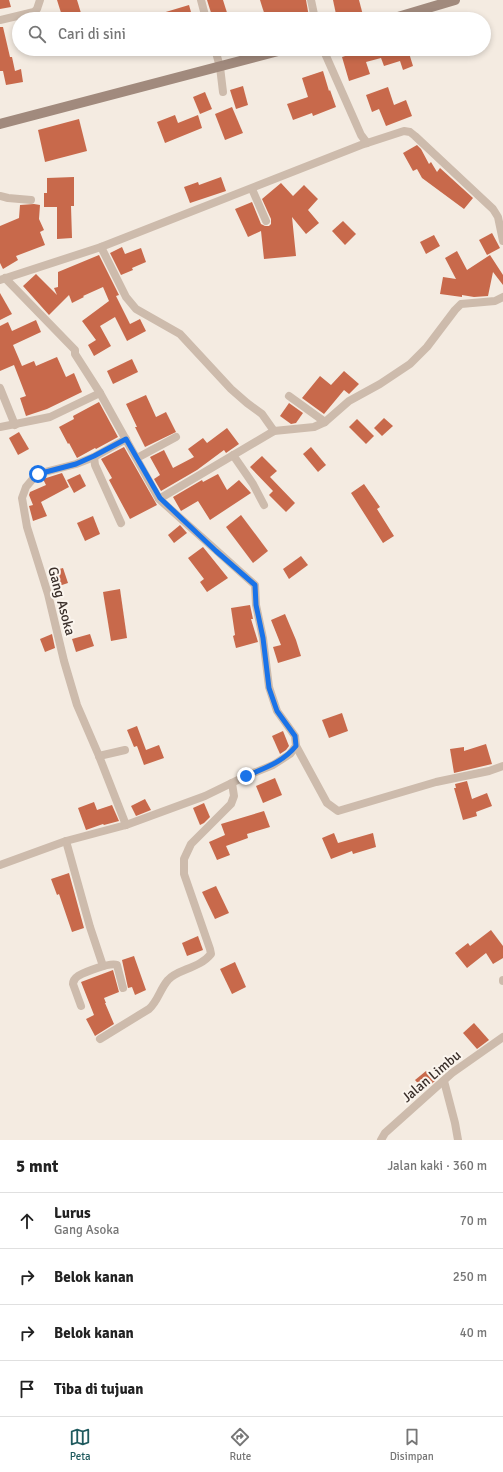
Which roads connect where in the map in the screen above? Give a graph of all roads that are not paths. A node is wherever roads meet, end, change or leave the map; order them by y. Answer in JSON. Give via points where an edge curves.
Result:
{"nodes":[{"id":1,"x":40,"y":0,"type":"edge"},
{"id":2,"x":201,"y":0,"type":"edge"},
{"id":3,"x":311,"y":0,"type":"edge"},
{"id":4,"x":455,"y":0,"type":"edge"},
{"id":5,"x":34,"y":12,"type":"edge"},
{"id":6,"x":204,"y":12,"type":"edge"},
{"id":7,"x":314,"y":12,"type":"edge"},
{"id":8,"x":415,"y":12,"type":"edge"},
{"id":9,"x":12,"y":17,"type":"edge"},
{"id":10,"x":0,"y":20,"type":"edge"},
{"id":11,"x":217,"y":56,"type":"edge"},
{"id":12,"x":260,"y":56,"type":"edge"},
{"id":13,"x":326,"y":56,"type":"edge"},
{"id":14,"x":220,"y":67,"type":"junction"},
{"id":15,"x":224,"y":92,"type":"dead end"},
{"id":16,"x":0,"y":124,"type":"edge"},
{"id":17,"x":367,"y":143,"type":"junction"},
{"id":18,"x":252,"y":189,"type":"junction"},
{"id":19,"x":0,"y":196,"type":"edge"},
{"id":20,"x":31,"y":200,"type":"dead end"},
{"id":21,"x":500,"y":215,"type":"edge"},
{"id":22,"x":266,"y":221,"type":"dead end"},
{"id":23,"x":503,"y":241,"type":"edge"},
{"id":24,"x":101,"y":247,"type":"junction"},
{"id":25,"x":3,"y":279,"type":"edge"},
{"id":26,"x":503,"y":297,"type":"edge"},
{"id":27,"x":0,"y":388,"type":"edge"},
{"id":28,"x":100,"y":393,"type":"junction"},
{"id":29,"x":289,"y":396,"type":"dead end"},
{"id":30,"x":325,"y":422,"type":"junction"},
{"id":31,"x":15,"y":425,"type":"junction"},
{"id":32,"x":0,"y":427,"type":"edge"},
{"id":33,"x":274,"y":431,"type":"junction"},
{"id":34,"x":176,"y":437,"type":"dead end"},
{"id":35,"x":126,"y":439,"type":"junction"},
{"id":36,"x":94,"y":456,"type":"junction"},
{"id":37,"x":233,"y":456,"type":"junction"},
{"id":38,"x":137,"y":458,"type":"junction"},
{"id":39,"x":160,"y":498,"type":"junction"},
{"id":40,"x":264,"y":505,"type":"dead end"},
{"id":41,"x":121,"y":523,"type":"dead end"},
{"id":42,"x":296,"y":746,"type":"junction"},
{"id":43,"x":125,"y":750,"type":"dead end"},
{"id":44,"x":99,"y":756,"type":"junction"},
{"id":45,"x":503,"y":766,"type":"edge"},
{"id":46,"x":232,"y":784,"type":"junction"},
{"id":47,"x":126,"y":825,"type":"junction"},
{"id":48,"x":66,"y":841,"type":"junction"},
{"id":49,"x":0,"y":865,"type":"edge"},
{"id":50,"x":103,"y":966,"type":"junction"},
{"id":51,"x":123,"y":988,"type":"dead end"},
{"id":52,"x":81,"y":1006,"type":"dead end"},
{"id":53,"x":503,"y":1037,"type":"edge"},
{"id":54,"x":100,"y":1039,"type":"dead end"},
{"id":55,"x":444,"y":1081,"type":"junction"},
{"id":56,"x":381,"y":1140,"type":"edge"},
{"id":57,"x":458,"y":1140,"type":"edge"}],
"edges":[{"from":1,"to":5,"type":"street"},
{"from":2,"to":6,"type":"street"},
{"from":3,"to":7,"type":"street"},
{"from":4,"to":8,"type":"street"},
{"from":9,"to":10,"type":"street"},
{"from":11,"to":14,"type":"street"},
{"from":12,"to":14,"type":"street"},
{"from":13,"to":17,"type":"street","via":[[361,135]]},
{"from":14,"to":15,"type":"street"},
{"from":14,"to":16,"type":"street"},
{"from":17,"to":18,"type":"street"},
{"from":17,"to":21,"type":"street","via":[[404,131],[410,132]]},
{"from":18,"to":22,"type":"street"},
{"from":18,"to":24,"type":"street"},
{"from":19,"to":20,"type":"street"},
{"from":21,"to":23,"type":"street"},
{"from":24,"to":25,"type":"street"},
{"from":24,"to":33,"type":"street","via":[[126,297],[136,309],[180,334],[231,389],[262,414]]},
{"from":25,"to":28,"type":"street","via":[[76,350],[75,354]]},
{"from":26,"to":30,"type":"street","via":[[495,301],[461,304],[410,364],[349,401]]},
{"from":27,"to":31,"type":"street"},
{"from":28,"to":31,"type":"street","via":[[50,417]]},
{"from":28,"to":35,"type":"street"},
{"from":29,"to":30,"type":"street"},
{"from":30,"to":33,"type":"street","via":[[314,427]]},
{"from":31,"to":32,"type":"street"},
{"from":33,"to":37,"type":"street"},
{"from":34,"to":38,"type":"street"},
{"from":35,"to":36,"type":"street","name":"Gang Asoka"},
{"from":35,"to":38,"type":"street"},
{"from":36,"to":41,"type":"street","via":[[95,465]]},
{"from":36,"to":44,"type":"street","name":"Gang Asoka","via":[[76,464],[38,474],[26,487],[22,498],[27,527],[48,594],[77,705]]},
{"from":37,"to":39,"type":"street"},
{"from":37,"to":40,"type":"street"},
{"from":38,"to":39,"type":"street"},
{"from":39,"to":42,"type":"street","via":[[255,585],[269,688],[277,711],[295,736]]},
{"from":42,"to":45,"type":"street","via":[[327,803],[338,811],[436,782],[483,773]]},
{"from":42,"to":46,"type":"street","via":[[290,754],[272,765]]},
{"from":43,"to":44,"type":"street"},
{"from":44,"to":47,"type":"street","name":"Gang Asoka"},
{"from":46,"to":47,"type":"street"},
{"from":46,"to":54,"type":"street","via":[[234,796],[231,804],[191,844],[184,859],[184,874],[211,954],[203,962],[168,980],[149,1009]]},
{"from":47,"to":48,"type":"street"},
{"from":48,"to":49,"type":"street"},
{"from":48,"to":50,"type":"street"},
{"from":50,"to":51,"type":"street","via":[[117,965]]},
{"from":50,"to":52,"type":"street","via":[[77,976],[73,982]]},
{"from":53,"to":55,"type":"street","name":"Jalan Limbu"},
{"from":55,"to":56,"type":"street","name":"Jalan Limbu","via":[[385,1133]]},
{"from":55,"to":57,"type":"street"}]}
